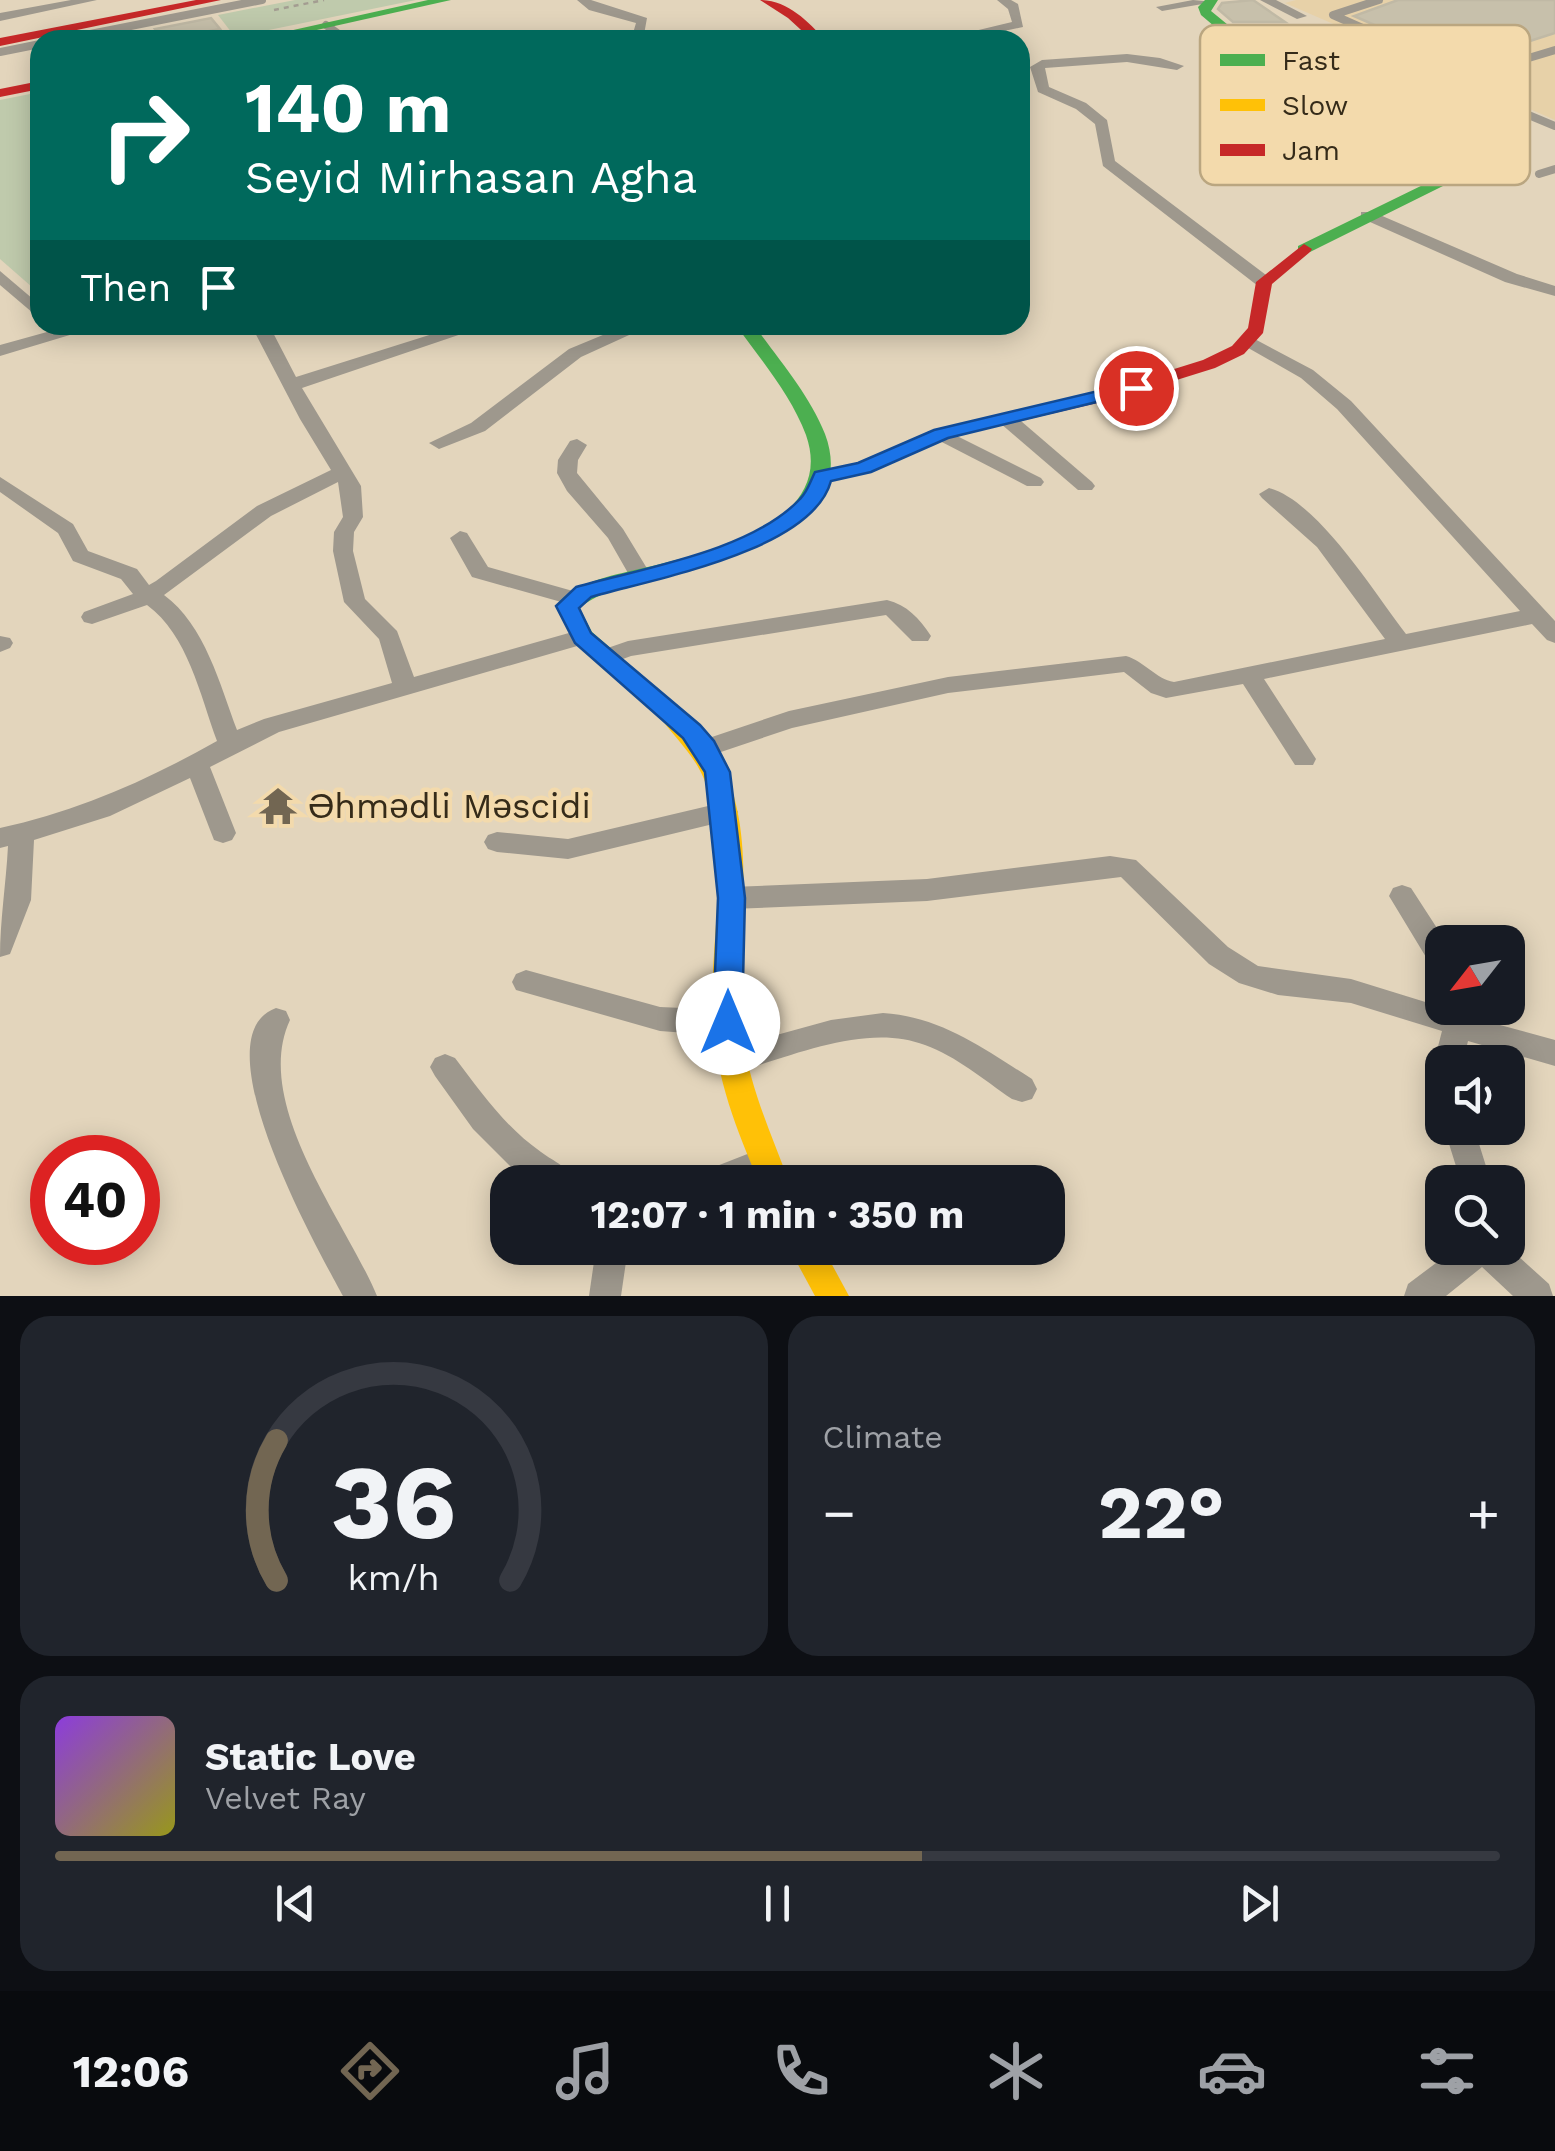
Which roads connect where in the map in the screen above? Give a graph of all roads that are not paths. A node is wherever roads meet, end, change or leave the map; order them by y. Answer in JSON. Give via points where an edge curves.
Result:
{"nodes":[{"id":1,"x":91,"y":0,"type":"edge"},
{"id":2,"x":215,"y":0,"type":"edge"},
{"id":3,"x":262,"y":0,"type":"edge"},
{"id":4,"x":445,"y":0,"type":"edge"},
{"id":5,"x":583,"y":0,"type":"edge"},
{"id":6,"x":766,"y":0,"type":"edge"},
{"id":7,"x":1003,"y":0,"type":"edge"},
{"id":8,"x":1266,"y":0,"type":"edge"},
{"id":9,"x":1379,"y":0,"type":"edge"},
{"id":10,"x":1210,"y":1,"type":"edge"},
{"id":11,"x":1162,"y":7,"type":"dead end"},
{"id":12,"x":1301,"y":16,"type":"dead end"},
{"id":13,"x":2,"y":17,"type":"edge"},
{"id":14,"x":326,"y":25,"type":"junction"},
{"id":15,"x":1217,"y":25,"type":"edge"},
{"id":16,"x":1356,"y":25,"type":"edge"},
{"id":17,"x":78,"y":30,"type":"edge"},
{"id":18,"x":110,"y":30,"type":"edge"},
{"id":19,"x":302,"y":30,"type":"edge"},
{"id":20,"x":333,"y":30,"type":"edge"},
{"id":21,"x":640,"y":30,"type":"edge"},
{"id":22,"x":808,"y":30,"type":"edge"},
{"id":23,"x":990,"y":30,"type":"edge"},
{"id":24,"x":14,"y":44,"type":"edge"},
{"id":25,"x":1555,"y":53,"type":"edge"},
{"id":26,"x":1530,"y":58,"type":"edge"},
{"id":27,"x":1177,"y":66,"type":"dead end"},
{"id":28,"x":1030,"y":73,"type":"edge"},
{"id":29,"x":1039,"y":73,"type":"junction"},
{"id":30,"x":30,"y":87,"type":"edge"},
{"id":31,"x":0,"y":93,"type":"edge"},
{"id":32,"x":1530,"y":116,"type":"edge"},
{"id":33,"x":1555,"y":126,"type":"edge"},
{"id":34,"x":1555,"y":169,"type":"edge"},
{"id":35,"x":1540,"y":174,"type":"dead end"},
{"id":36,"x":1438,"y":185,"type":"edge"},
{"id":37,"x":1367,"y":215,"type":"junction"},
{"id":38,"x":0,"y":276,"type":"edge"},
{"id":39,"x":1264,"y":282,"type":"junction"},
{"id":40,"x":1555,"y":292,"type":"edge"},
{"id":41,"x":30,"y":304,"type":"edge"},
{"id":42,"x":39,"y":335,"type":"edge"},
{"id":43,"x":265,"y":335,"type":"edge"},
{"id":44,"x":448,"y":335,"type":"edge"},
{"id":45,"x":618,"y":335,"type":"edge"},
{"id":46,"x":751,"y":335,"type":"edge"},
{"id":47,"x":1250,"y":341,"type":"junction"},
{"id":48,"x":0,"y":351,"type":"edge"},
{"id":49,"x":291,"y":385,"type":"junction"},
{"id":50,"x":1007,"y":418,"type":"junction"},
{"id":51,"x":941,"y":434,"type":"junction"},
{"id":52,"x":439,"y":443,"type":"dead end"},
{"id":53,"x":577,"y":445,"type":"dead end"},
{"id":54,"x":341,"y":473,"type":"junction"},
{"id":55,"x":822,"y":476,"type":"junction"},
{"id":56,"x":1034,"y":482,"type":"dead end"},
{"id":57,"x":0,"y":483,"type":"edge"},
{"id":58,"x":1085,"y":486,"type":"dead end"},
{"id":59,"x":1269,"y":494,"type":"dead end"},
{"id":60,"x":460,"y":538,"type":"dead end"},
{"id":61,"x":640,"y":575,"type":"junction"},
{"id":62,"x":154,"y":595,"type":"junction"},
{"id":63,"x":572,"y":598,"type":"junction"},
{"id":64,"x":1537,"y":615,"type":"junction"},
{"id":65,"x":92,"y":616,"type":"dead end"},
{"id":66,"x":920,"y":636,"type":"dead end"},
{"id":67,"x":1555,"y":636,"type":"edge"},
{"id":68,"x":582,"y":637,"type":"junction"},
{"id":69,"x":1400,"y":643,"type":"junction"},
{"id":70,"x":604,"y":658,"type":"junction"},
{"id":71,"x":1250,"y":674,"type":"junction"},
{"id":72,"x":406,"y":689,"type":"junction"},
{"id":73,"x":229,"y":742,"type":"junction"},
{"id":74,"x":706,"y":748,"type":"junction"},
{"id":75,"x":1304,"y":759,"type":"dead end"},
{"id":76,"x":196,"y":764,"type":"junction"},
{"id":77,"x":725,"y":812,"type":"junction"},
{"id":78,"x":223,"y":833,"type":"dead end"},
{"id":79,"x":11,"y":836,"type":"edge"},
{"id":80,"x":497,"y":842,"type":"dead end"},
{"id":81,"x":1402,"y":896,"type":"dead end"},
{"id":82,"x":732,"y":898,"type":"junction"},
{"id":83,"x":1425,"y":932,"type":"edge"},
{"id":84,"x":0,"y":946,"type":"edge"},
{"id":85,"x":526,"y":982,"type":"dead end"},
{"id":86,"x":1425,"y":1010,"type":"edge"},
{"id":87,"x":276,"y":1020,"type":"dead end"},
{"id":88,"x":728,"y":1023,"type":"junction"},
{"id":89,"x":1475,"y":1025,"type":"edge"},
{"id":90,"x":1555,"y":1054,"type":"edge"},
{"id":91,"x":733,"y":1060,"type":"junction"},
{"id":92,"x":446,"y":1067,"type":"dead end"},
{"id":93,"x":1022,"y":1088,"type":"dead end"},
{"id":94,"x":530,"y":1165,"type":"edge"},
{"id":95,"x":767,"y":1165,"type":"edge"},
{"id":96,"x":610,"y":1265,"type":"edge"},
{"id":97,"x":814,"y":1265,"type":"edge"},
{"id":98,"x":1461,"y":1265,"type":"edge"},
{"id":99,"x":1503,"y":1265,"type":"edge"},
{"id":100,"x":361,"y":1296,"type":"edge"},
{"id":101,"x":605,"y":1296,"type":"edge"},
{"id":102,"x":833,"y":1296,"type":"edge"},
{"id":103,"x":1420,"y":1296,"type":"edge"},
{"id":104,"x":1537,"y":1296,"type":"edge"}],
"edges":[{"from":1,"to":13,"type":"street"},
{"from":2,"to":17,"type":"street"},
{"from":3,"to":18,"type":"lane"},
{"from":4,"to":14,"type":"street"},
{"from":5,"to":21,"type":"street","via":[[642,21]]},
{"from":6,"to":22,"type":"street"},
{"from":7,"to":23,"type":"street","via":[[1014,7],[1019,24]]},
{"from":8,"to":12,"type":"street"},
{"from":9,"to":16,"type":"lane","via":[[1333,15]]},
{"from":10,"to":11,"type":"street"},
{"from":10,"to":15,"type":"street","via":[[1204,7]]},
{"from":13,"to":24,"type":"street"},
{"from":14,"to":19,"type":"street"},
{"from":14,"to":20,"type":"lane"},
{"from":25,"to":26,"type":"lane"},
{"from":27,"to":29,"type":"street","via":[[1118,57],[1042,64]]},
{"from":28,"to":29,"type":"street"},
{"from":29,"to":39,"type":"street","via":[[1043,89],[1102,123],[1108,162]]},
{"from":30,"to":31,"type":"street"},
{"from":32,"to":33,"type":"lane"},
{"from":34,"to":35,"type":"lane"},
{"from":36,"to":37,"type":"street"},
{"from":37,"to":39,"type":"street","via":[[1302,250]]},
{"from":37,"to":40,"type":"street"},
{"from":38,"to":41,"type":"street"},
{"from":39,"to":47,"type":"street"},
{"from":42,"to":48,"type":"street"},
{"from":43,"to":49,"type":"street"},
{"from":44,"to":49,"type":"street"},
{"from":45,"to":52,"type":"street","via":[[575,353],[478,427]]},
{"from":46,"to":55,"type":"street","via":[[804,414]]},
{"from":47,"to":50,"type":"street","via":[[1210,364],[1158,381]]},
{"from":47,"to":64,"type":"street","via":[[1344,405]]},
{"from":49,"to":54,"type":"street"},
{"from":50,"to":51,"type":"street"},
{"from":50,"to":58,"type":"street"},
{"from":51,"to":55,"type":"street","via":[[864,468]]},
{"from":51,"to":56,"type":"street"},
{"from":53,"to":61,"type":"street","via":[[567,473]]},
{"from":54,"to":62,"type":"street","via":[[259,514]]},
{"from":54,"to":72,"type":"street","via":[[354,503],[343,552],[355,602],[389,636]]},
{"from":55,"to":61,"type":"street","via":[[805,507],[766,534]]},
{"from":57,"to":62,"type":"street","via":[[66,530],[80,556],[120,569]]},
{"from":59,"to":69,"type":"street","via":[[1316,532]]},
{"from":60,"to":63,"type":"street","via":[[480,572]]},
{"from":61,"to":63,"type":"street"},
{"from":62,"to":65,"type":"street"},
{"from":62,"to":73,"type":"street","via":[[196,653]]},
{"from":63,"to":68,"type":"street","via":[[570,618]]},
{"from":64,"to":67,"type":"street"},
{"from":64,"to":69,"type":"street"},
{"from":66,"to":70,"type":"street","via":[[898,610],[887,607]]},
{"from":68,"to":70,"type":"street"},
{"from":68,"to":72,"type":"street"},
{"from":69,"to":71,"type":"street"},
{"from":70,"to":74,"type":"street"},
{"from":71,"to":74,"type":"street","via":[[1160,690],[1126,664],[948,686],[789,720]]},
{"from":71,"to":75,"type":"street"},
{"from":72,"to":73,"type":"street"},
{"from":73,"to":76,"type":"street"},
{"from":74,"to":77,"type":"street"},
{"from":76,"to":78,"type":"street"},
{"from":76,"to":79,"type":"street","via":[[82,816]]},
{"from":77,"to":80,"type":"street","via":[[568,849]]},
{"from":77,"to":82,"type":"street"},
{"from":79,"to":84,"type":"street","via":[[18,900]]},
{"from":81,"to":83,"type":"street"},
{"from":82,"to":86,"type":"street","via":[[926,890],[1127,868],[1235,967],[1284,988],[1346,990]]},
{"from":82,"to":88,"type":"street"},
{"from":85,"to":88,"type":"street","via":[[660,1018]]},
{"from":87,"to":100,"type":"street","via":[[266,1034],[275,1120],[286,1155]]},
{"from":88,"to":91,"type":"street"},
{"from":89,"to":90,"type":"street","via":[[1514,1046]]},
{"from":91,"to":93,"type":"street","via":[[862,1027],[900,1026],[955,1046]]},
{"from":91,"to":95,"type":"street"},
{"from":92,"to":94,"type":"street","via":[[495,1135]]},
{"from":96,"to":101,"type":"street"},
{"from":97,"to":102,"type":"street"},
{"from":98,"to":103,"type":"street"},
{"from":99,"to":104,"type":"street"}]}
